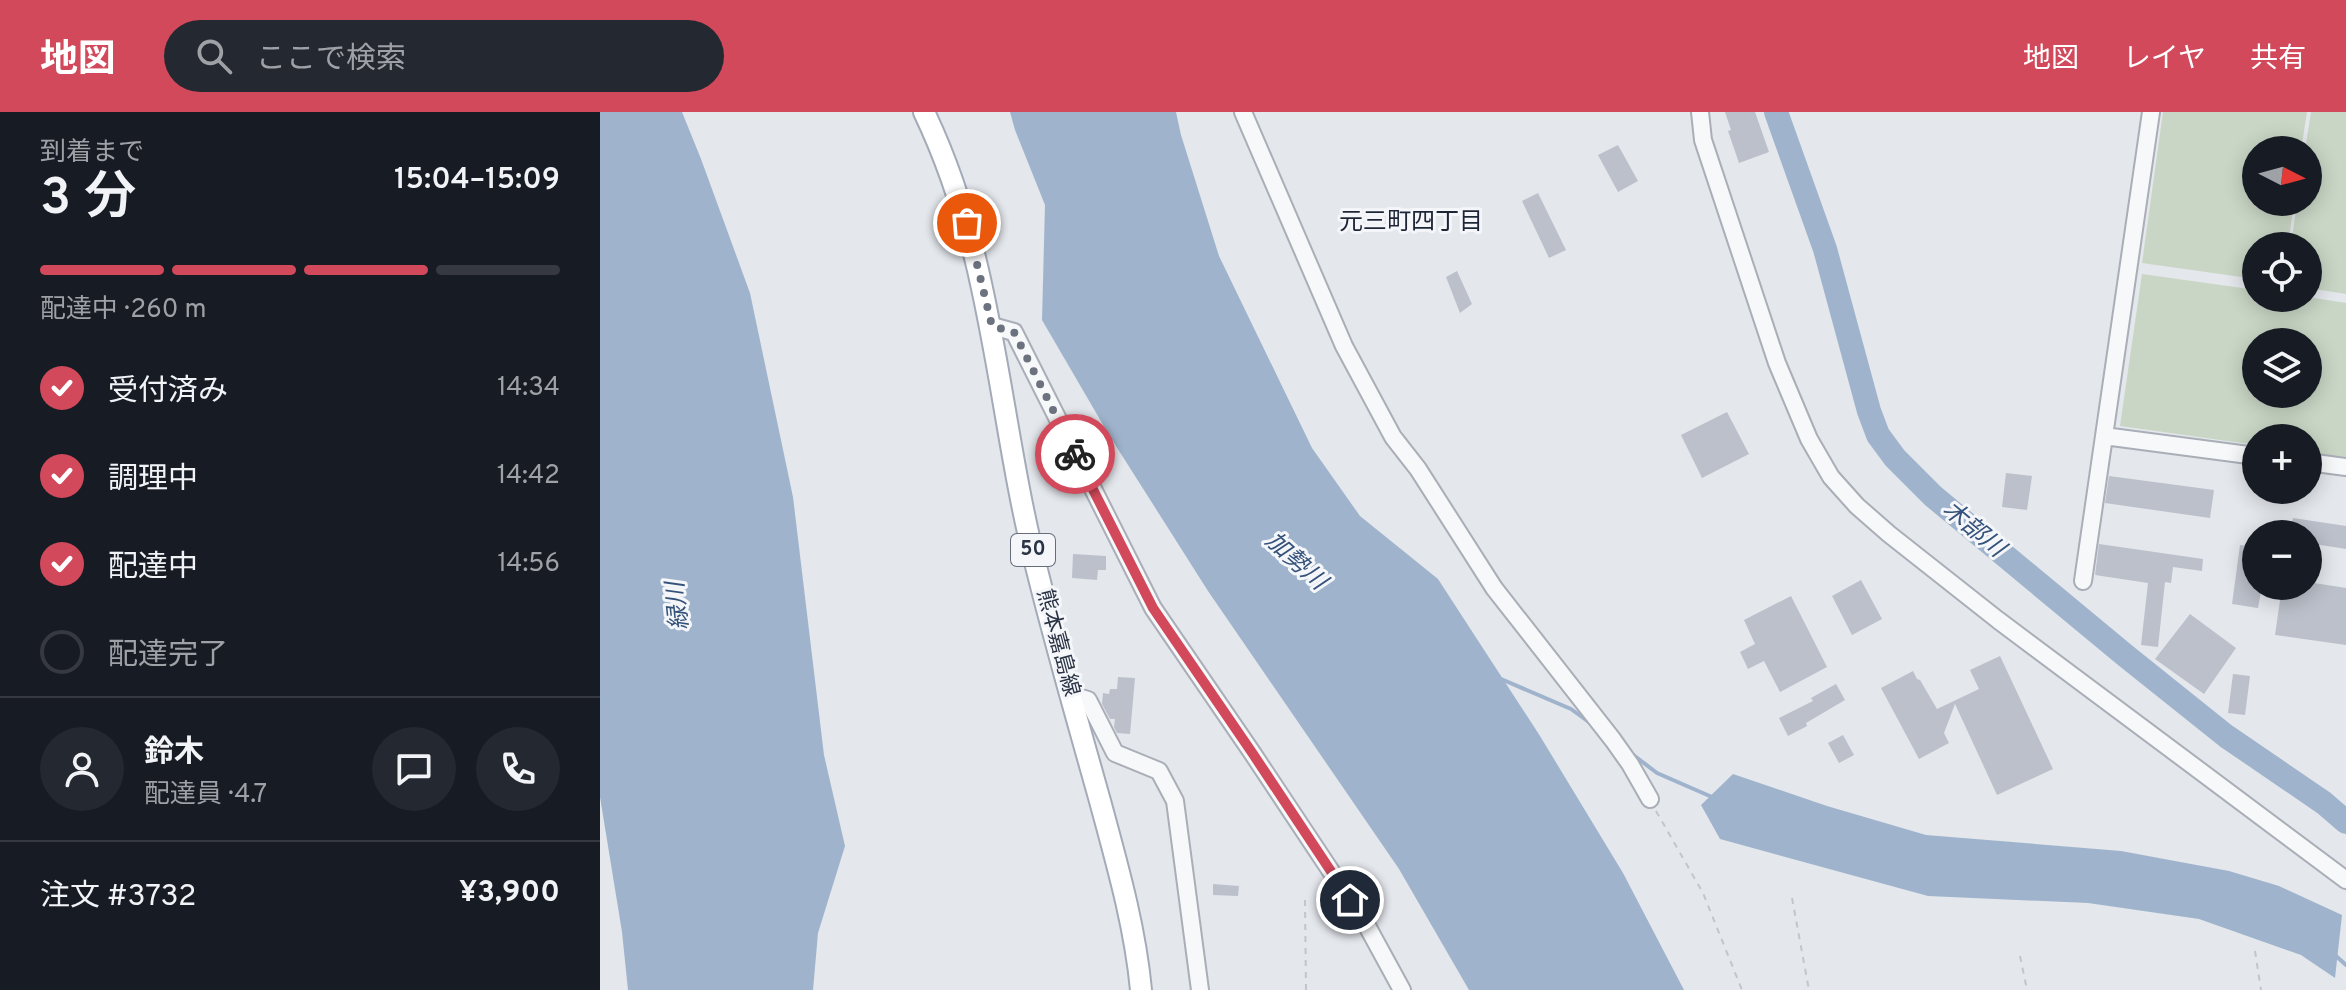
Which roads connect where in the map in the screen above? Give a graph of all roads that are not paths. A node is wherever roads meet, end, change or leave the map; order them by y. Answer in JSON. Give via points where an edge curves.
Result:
{"nodes":[{"id":1,"x":924,"y":112,"type":"edge"},
{"id":2,"x":1243,"y":112,"type":"edge"},
{"id":3,"x":1700,"y":112,"type":"edge"},
{"id":4,"x":2151,"y":112,"type":"edge"},
{"id":5,"x":992,"y":326,"type":"junction"},
{"id":6,"x":2104,"y":436,"type":"junction"},
{"id":7,"x":2242,"y":454,"type":"edge"},
{"id":8,"x":2322,"y":464,"type":"edge"},
{"id":9,"x":2346,"y":467,"type":"edge"},
{"id":10,"x":2083,"y":581,"type":"dead end"},
{"id":11,"x":1071,"y":695,"type":"junction"},
{"id":12,"x":1650,"y":799,"type":"road end"},
{"id":13,"x":2346,"y":880,"type":"edge"},
{"id":14,"x":1141,"y":990,"type":"edge"},
{"id":15,"x":1200,"y":990,"type":"edge"},
{"id":16,"x":1402,"y":990,"type":"edge"}],
"edges":[{"from":1,"to":5,"type":"main road","name":"熊本嘉島線","number":"50","via":[[967,223]]},
{"from":2,"to":12,"type":"street","via":[[1344,346],[1393,437],[1494,588],[1613,740]]},
{"from":3,"to":13,"type":"street","via":[[1703,140],[1777,363],[1831,477],[1857,506],[1961,591]]},
{"from":4,"to":6,"type":"street"},
{"from":5,"to":11,"type":"main road","name":"熊本嘉島線","number":"50","via":[[1037,571]]},
{"from":5,"to":16,"type":"street","via":[[1014,332],[1153,608],[1357,911]]},
{"from":6,"to":7,"type":"street"},
{"from":6,"to":10,"type":"street"},
{"from":8,"to":9,"type":"street"},
{"from":11,"to":14,"type":"main road","name":"熊本嘉島線","number":"50","via":[[1120,874]]},
{"from":11,"to":15,"type":"street","via":[[1088,700],[1115,753],[1159,771],[1175,801]]}]}
